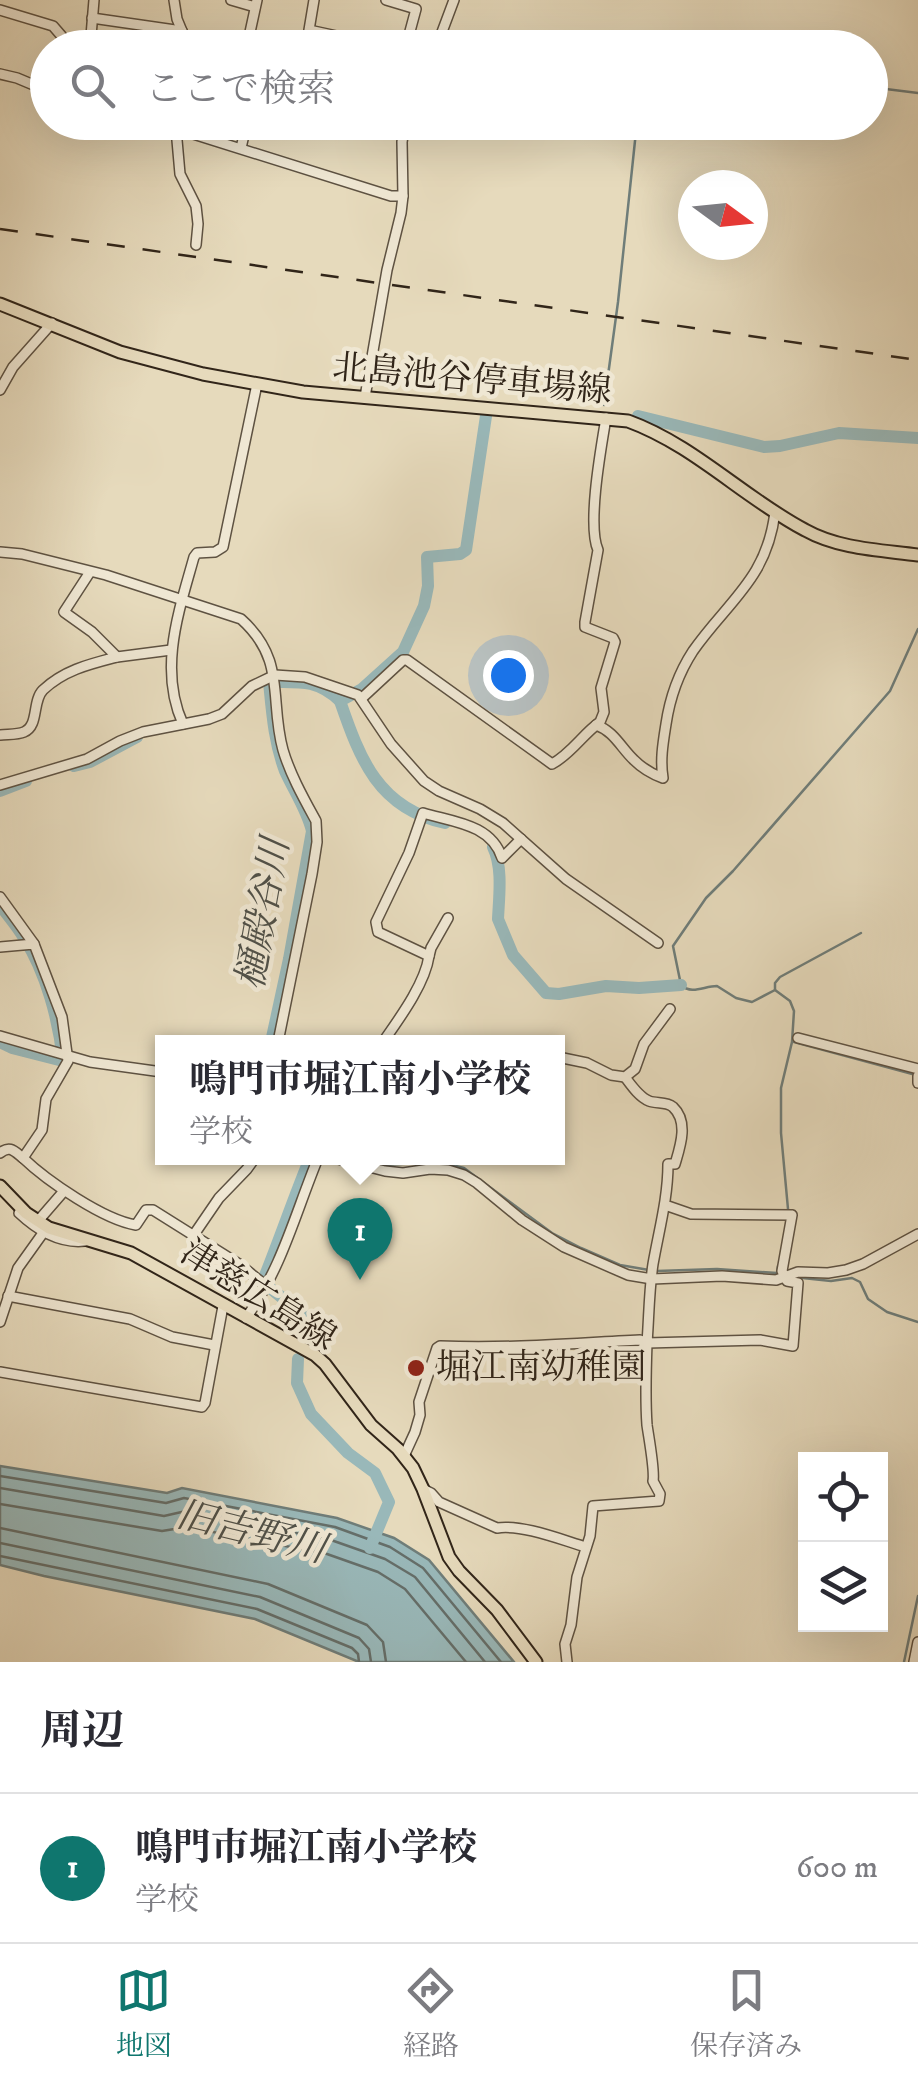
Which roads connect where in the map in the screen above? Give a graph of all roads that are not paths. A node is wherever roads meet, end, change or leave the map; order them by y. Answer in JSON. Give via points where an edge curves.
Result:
{"nodes":[{"id":1,"x":94,"y":0,"type":"edge"},
{"id":2,"x":174,"y":0,"type":"edge"},
{"id":3,"x":231,"y":0,"type":"edge"},
{"id":4,"x":314,"y":0,"type":"edge"},
{"id":5,"x":386,"y":0,"type":"edge"},
{"id":6,"x":454,"y":0,"type":"edge"},
{"id":7,"x":256,"y":4,"type":"edge"},
{"id":8,"x":0,"y":10,"type":"edge"},
{"id":9,"x":92,"y":18,"type":"junction"},
{"id":10,"x":56,"y":30,"type":"edge"},
{"id":11,"x":91,"y":30,"type":"edge"},
{"id":12,"x":148,"y":30,"type":"edge"},
{"id":13,"x":182,"y":30,"type":"edge"},
{"id":14,"x":251,"y":30,"type":"edge"},
{"id":15,"x":309,"y":30,"type":"edge"},
{"id":16,"x":409,"y":30,"type":"edge"},
{"id":17,"x":443,"y":30,"type":"edge"},
{"id":18,"x":0,"y":74,"type":"edge"},
{"id":19,"x":30,"y":85,"type":"edge"},
{"id":20,"x":178,"y":140,"type":"edge"},
{"id":21,"x":218,"y":140,"type":"edge"},
{"id":22,"x":243,"y":140,"type":"edge"},
{"id":23,"x":402,"y":140,"type":"edge"},
{"id":24,"x":241,"y":148,"type":"junction"},
{"id":25,"x":404,"y":196,"type":"junction"},
{"id":26,"x":196,"y":246,"type":"dead end"},
{"id":27,"x":0,"y":304,"type":"edge"},
{"id":28,"x":52,"y":323,"type":"junction"},
{"id":29,"x":258,"y":384,"type":"junction"},
{"id":30,"x":0,"y":390,"type":"edge"},
{"id":31,"x":366,"y":398,"type":"junction"},
{"id":32,"x":606,"y":418,"type":"junction"},
{"id":33,"x":775,"y":512,"type":"junction"},
{"id":34,"x":0,"y":552,"type":"edge"},
{"id":35,"x":918,"y":555,"type":"edge"},
{"id":36,"x":90,"y":572,"type":"junction"},
{"id":37,"x":182,"y":601,"type":"junction"},
{"id":38,"x":171,"y":650,"type":"junction"},
{"id":39,"x":117,"y":657,"type":"junction"},
{"id":40,"x":275,"y":680,"type":"junction"},
{"id":41,"x":357,"y":694,"type":"junction"},
{"id":42,"x":183,"y":724,"type":"junction"},
{"id":43,"x":596,"y":725,"type":"junction"},
{"id":44,"x":0,"y":735,"type":"edge"},
{"id":45,"x":0,"y":786,"type":"edge"},
{"id":46,"x":522,"y":839,"type":"junction"},
{"id":47,"x":0,"y":897,"type":"edge"},
{"id":48,"x":448,"y":918,"type":"dead end"},
{"id":49,"x":658,"y":943,"type":"dead end"},
{"id":50,"x":30,"y":946,"type":"junction"},
{"id":51,"x":0,"y":947,"type":"edge"},
{"id":52,"x":430,"y":956,"type":"junction"},
{"id":53,"x":670,"y":1009,"type":"dead end"},
{"id":54,"x":279,"y":1035,"type":"edge"},
{"id":55,"x":387,"y":1035,"type":"edge"},
{"id":56,"x":0,"y":1036,"type":"edge"},
{"id":57,"x":798,"y":1038,"type":"dead end"},
{"id":58,"x":64,"y":1056,"type":"junction"},
{"id":59,"x":565,"y":1058,"type":"edge"},
{"id":60,"x":155,"y":1071,"type":"edge"},
{"id":61,"x":626,"y":1077,"type":"junction"},
{"id":62,"x":918,"y":1077,"type":"edge"},
{"id":63,"x":0,"y":1153,"type":"edge"},
{"id":64,"x":23,"y":1158,"type":"junction"},
{"id":65,"x":251,"y":1165,"type":"edge"},
{"id":66,"x":315,"y":1165,"type":"edge"},
{"id":67,"x":361,"y":1165,"type":"edge"},
{"id":68,"x":0,"y":1186,"type":"edge"},
{"id":69,"x":64,"y":1191,"type":"junction"},
{"id":70,"x":665,"y":1205,"type":"junction"},
{"id":71,"x":41,"y":1231,"type":"junction"},
{"id":72,"x":918,"y":1234,"type":"edge"},
{"id":73,"x":193,"y":1236,"type":"junction"},
{"id":74,"x":652,"y":1273,"type":"junction"},
{"id":75,"x":785,"y":1276,"type":"junction"},
{"id":76,"x":267,"y":1284,"type":"junction"},
{"id":77,"x":5,"y":1299,"type":"edge"},
{"id":78,"x":223,"y":1306,"type":"junction"},
{"id":79,"x":246,"y":1318,"type":"junction"},
{"id":80,"x":0,"y":1322,"type":"edge"},
{"id":81,"x":647,"y":1343,"type":"junction"},
{"id":82,"x":214,"y":1345,"type":"junction"},
{"id":83,"x":0,"y":1372,"type":"edge"},
{"id":84,"x":404,"y":1456,"type":"junction"},
{"id":85,"x":423,"y":1490,"type":"junction"},
{"id":86,"x":586,"y":1547,"type":"junction"},
{"id":87,"x":918,"y":1642,"type":"edge"},
{"id":88,"x":536,"y":1662,"type":"edge"},
{"id":89,"x":568,"y":1662,"type":"edge"},
{"id":90,"x":914,"y":1662,"type":"edge"}],
"edges":[{"from":1,"to":9,"type":"street"},
{"from":2,"to":13,"type":"street"},
{"from":3,"to":7,"type":"street"},
{"from":4,"to":15,"type":"street"},
{"from":5,"to":16,"type":"street","via":[[416,9]]},
{"from":6,"to":17,"type":"street"},
{"from":7,"to":14,"type":"street"},
{"from":8,"to":10,"type":"street"},
{"from":9,"to":11,"type":"street"},
{"from":9,"to":12,"type":"street"},
{"from":18,"to":19,"type":"street"},
{"from":20,"to":26,"type":"street","via":[[180,174],[196,206]]},
{"from":21,"to":24,"type":"street"},
{"from":22,"to":24,"type":"street"},
{"from":23,"to":25,"type":"street"},
{"from":24,"to":25,"type":"street"},
{"from":25,"to":31,"type":"street"},
{"from":27,"to":28,"type":"main road","name":"北島池谷停車場線"},
{"from":28,"to":29,"type":"main road","name":"北島池谷停車場線","via":[[120,352]]},
{"from":28,"to":30,"type":"street"},
{"from":29,"to":31,"type":"main road","name":"北島池谷停車場線"},
{"from":29,"to":37,"type":"street","via":[[223,547],[197,553]]},
{"from":31,"to":32,"type":"main road","name":"北島池谷停車場線"},
{"from":32,"to":33,"type":"main road","name":"北島池谷停車場線","via":[[675,442]]},
{"from":32,"to":43,"type":"street","via":[[596,493],[598,550],[584,622],[615,642],[601,688],[603,718]]},
{"from":33,"to":35,"type":"main road","name":"北島池谷停車場線","via":[[825,539]]},
{"from":33,"to":43,"type":"street","via":[[768,550],[749,584],[677,680],[663,778]]},
{"from":34,"to":36,"type":"street"},
{"from":36,"to":37,"type":"street"},
{"from":36,"to":39,"type":"street","via":[[64,612]]},
{"from":37,"to":38,"type":"street"},
{"from":37,"to":40,"type":"street","via":[[240,619]]},
{"from":38,"to":39,"type":"street"},
{"from":38,"to":42,"type":"street","via":[[172,688]]},
{"from":39,"to":44,"type":"street","via":[[83,664],[57,679],[38,696],[29,730]]},
{"from":40,"to":41,"type":"street","via":[[304,678]]},
{"from":40,"to":42,"type":"street","via":[[252,686],[222,714]]},
{"from":40,"to":54,"type":"street","via":[[284,752],[318,830]]},
{"from":41,"to":43,"type":"street","via":[[407,660],[552,764]]},
{"from":41,"to":46,"type":"street","via":[[424,781]]},
{"from":42,"to":45,"type":"street","via":[[143,732],[88,759]]},
{"from":46,"to":49,"type":"street","via":[[566,880]]},
{"from":46,"to":52,"type":"street","via":[[502,858],[476,828],[424,813],[376,928]]},
{"from":47,"to":50,"type":"street"},
{"from":48,"to":52,"type":"street"},
{"from":50,"to":51,"type":"street"},
{"from":50,"to":58,"type":"street","via":[[62,1017]]},
{"from":52,"to":55,"type":"street"},
{"from":53,"to":61,"type":"street"},
{"from":56,"to":58,"type":"street"},
{"from":57,"to":62,"type":"street"},
{"from":58,"to":60,"type":"street"},
{"from":58,"to":64,"type":"street","via":[[68,1061],[46,1099],[42,1130]]},
{"from":59,"to":61,"type":"street"},
{"from":61,"to":70,"type":"street","via":[[648,1101],[676,1110],[681,1125],[678,1155],[668,1164]]},
{"from":63,"to":64,"type":"street","via":[[12,1148]]},
{"from":64,"to":69,"type":"street"},
{"from":65,"to":73,"type":"street"},
{"from":66,"to":76,"type":"street"},
{"from":67,"to":74,"type":"street","via":[[464,1175],[564,1248],[628,1275]]},
{"from":68,"to":71,"type":"main road","name":"津慈広島線"},
{"from":69,"to":71,"type":"street"},
{"from":69,"to":73,"type":"street","via":[[132,1226],[153,1210]]},
{"from":70,"to":74,"type":"street"},
{"from":70,"to":75,"type":"street","via":[[690,1214],[792,1215]]},
{"from":71,"to":77,"type":"street"},
{"from":71,"to":78,"type":"main road","name":"津慈広島線","via":[[50,1228],[131,1253]]},
{"from":72,"to":75,"type":"street","via":[[846,1270]]},
{"from":73,"to":76,"type":"street"},
{"from":74,"to":75,"type":"street"},
{"from":74,"to":81,"type":"street"},
{"from":75,"to":81,"type":"street","via":[[798,1283],[793,1346],[760,1340]]},
{"from":76,"to":79,"type":"street"},
{"from":77,"to":80,"type":"street"},
{"from":77,"to":82,"type":"street","via":[[130,1319]]},
{"from":78,"to":79,"type":"main road","name":"津慈広島線"},
{"from":78,"to":82,"type":"street"},
{"from":79,"to":84,"type":"main road","name":"津慈広島線","via":[[316,1355]]},
{"from":81,"to":84,"type":"street","via":[[440,1346]]},
{"from":81,"to":86,"type":"street","via":[[650,1459],[659,1501],[593,1506]]},
{"from":82,"to":83,"type":"street","via":[[202,1407]]},
{"from":84,"to":85,"type":"main road","name":"津慈広島線"},
{"from":85,"to":86,"type":"street","via":[[497,1528]]},
{"from":85,"to":88,"type":"main road","name":"津慈広島線","via":[[458,1572]]},
{"from":86,"to":89,"type":"street","via":[[565,1644]]},
{"from":87,"to":90,"type":"street"}]}
